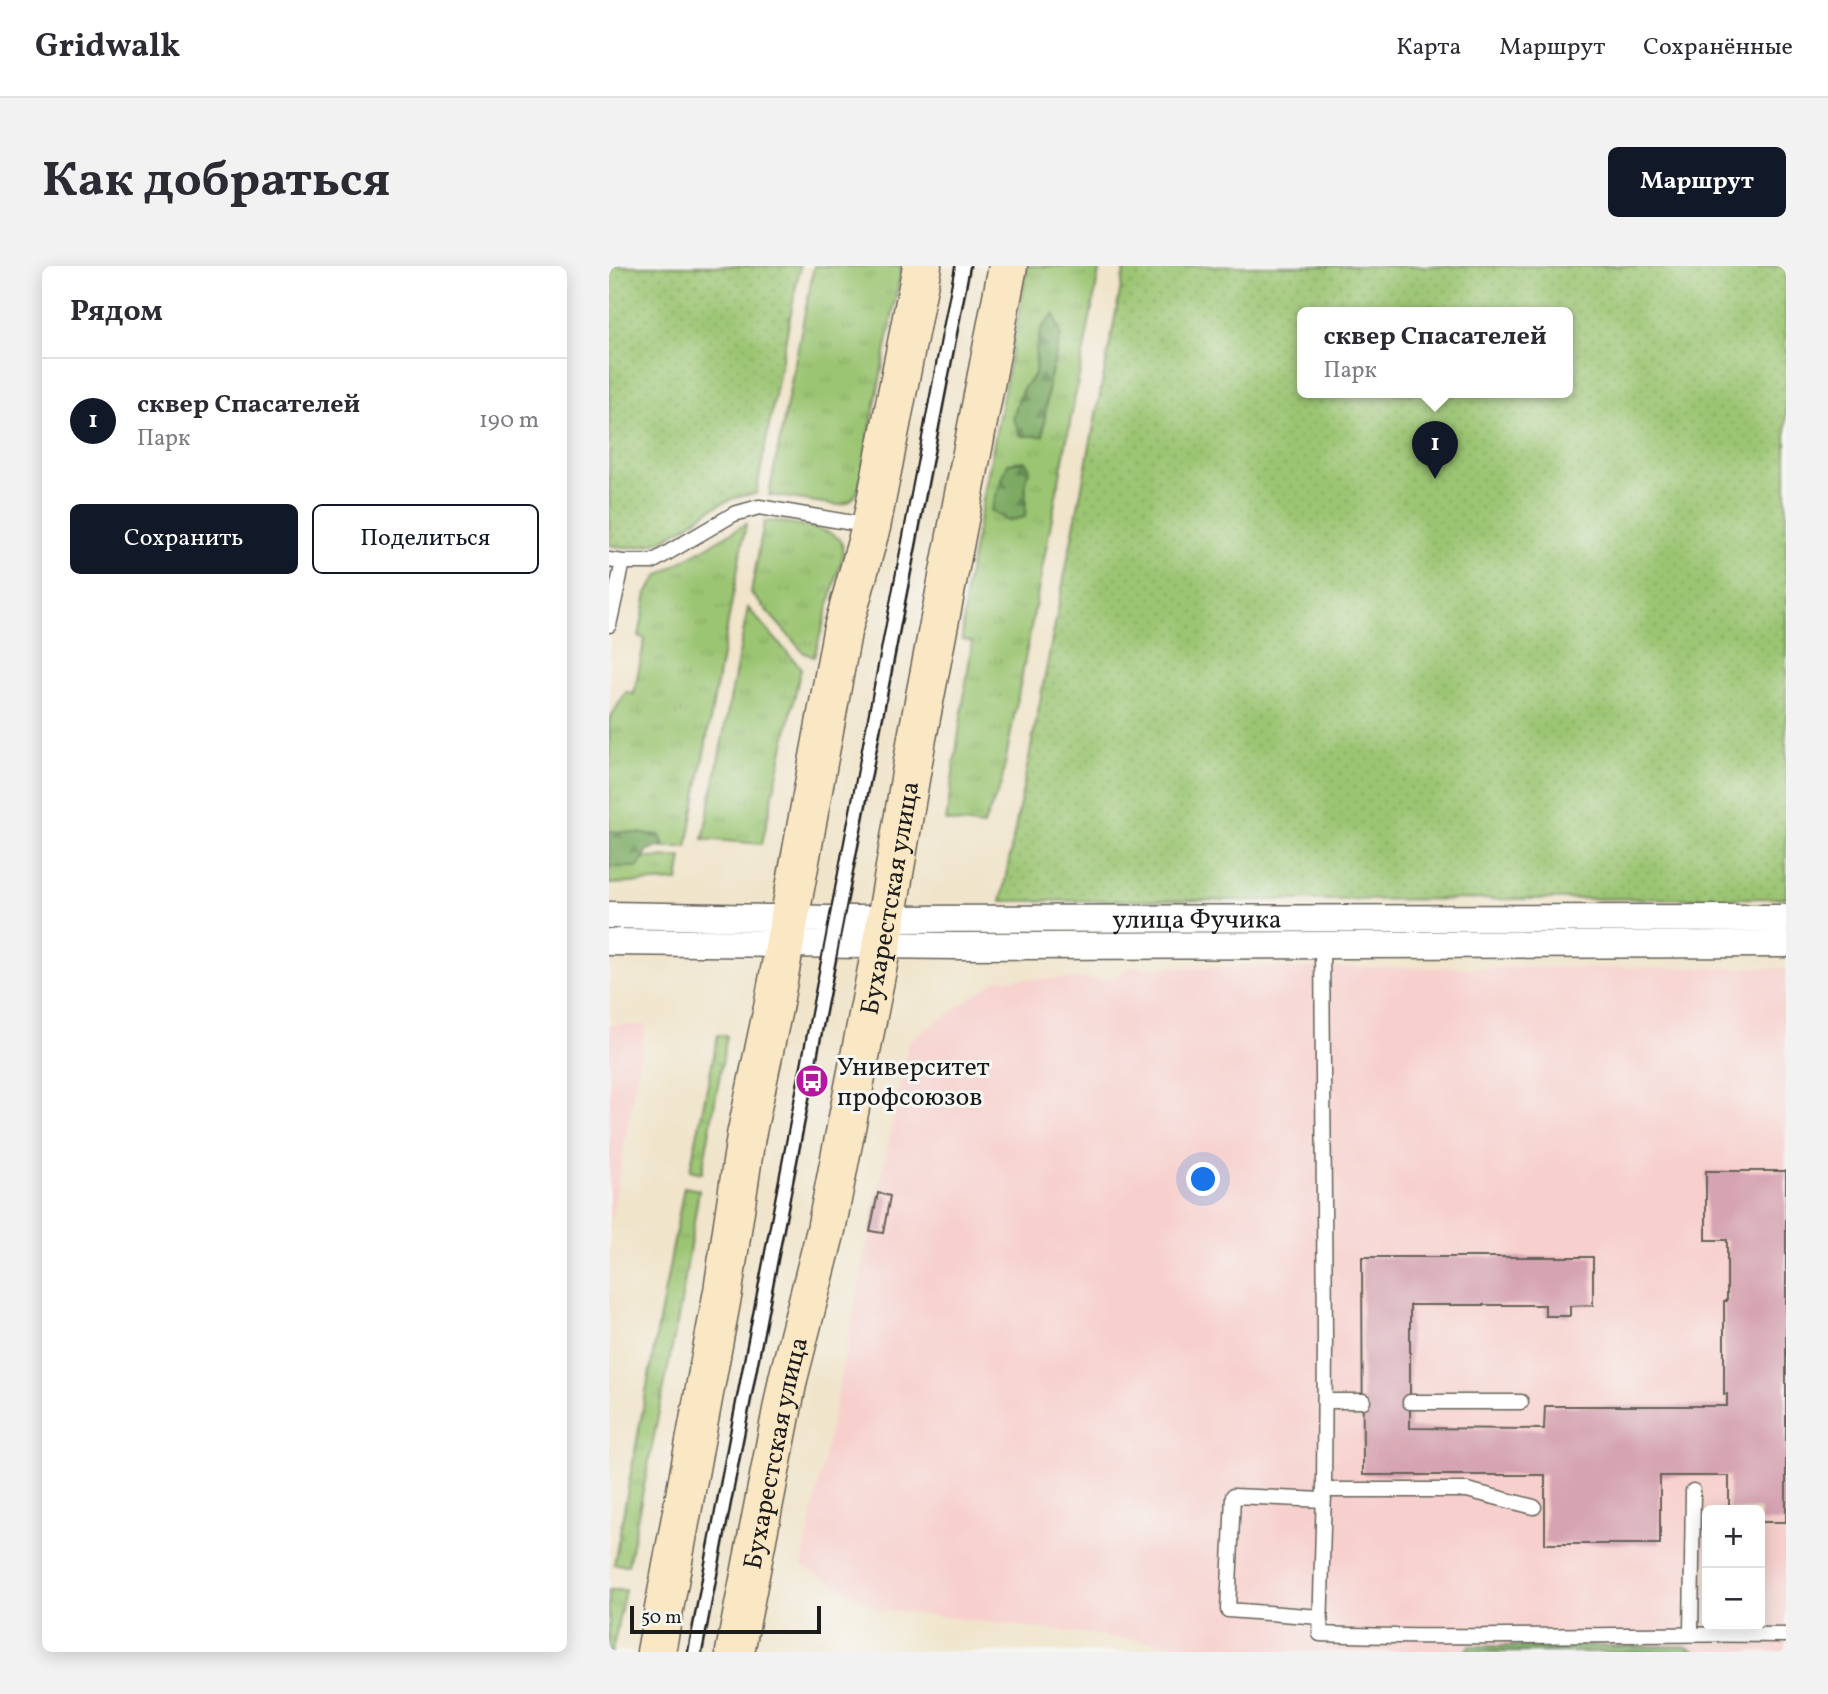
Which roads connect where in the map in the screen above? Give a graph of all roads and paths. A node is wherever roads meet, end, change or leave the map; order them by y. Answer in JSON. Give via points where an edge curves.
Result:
{"nodes":[{"id":1,"x":922,"y":266,"type":"edge"},
{"id":2,"x":963,"y":266,"type":"edge"},
{"id":3,"x":1008,"y":266,"type":"edge"},
{"id":4,"x":871,"y":527,"type":"junction"},
{"id":5,"x":616,"y":561,"type":"edge"},
{"id":6,"x":609,"y":625,"type":"edge"},
{"id":7,"x":609,"y":915,"type":"edge"},
{"id":8,"x":1322,"y":918,"type":"junction"},
{"id":9,"x":1786,"y":918,"type":"edge"},
{"id":10,"x":884,"y":931,"type":"junction"},
{"id":11,"x":786,"y":932,"type":"junction"},
{"id":12,"x":834,"y":932,"type":"junction"},
{"id":13,"x":609,"y":942,"type":"edge"},
{"id":14,"x":1322,"y":944,"type":"junction"},
{"id":15,"x":1786,"y":944,"type":"edge"},
{"id":16,"x":1325,"y":1401,"type":"junction"},
{"id":17,"x":1363,"y":1401,"type":"dead end"},
{"id":18,"x":1410,"y":1402,"type":"dead end"},
{"id":19,"x":1521,"y":1402,"type":"dead end"},
{"id":20,"x":1693,"y":1491,"type":"dead end"},
{"id":21,"x":1324,"y":1495,"type":"junction"},
{"id":22,"x":1534,"y":1507,"type":"dead end"},
{"id":23,"x":1320,"y":1617,"type":"junction"},
{"id":24,"x":1691,"y":1633,"type":"junction"},
{"id":25,"x":1786,"y":1635,"type":"edge"},
{"id":26,"x":656,"y":1652,"type":"edge"},
{"id":27,"x":695,"y":1652,"type":"edge"},
{"id":28,"x":735,"y":1652,"type":"edge"}],
"edges":[{"from":1,"to":4,"type":"main road"},
{"from":2,"to":12,"type":"lane"},
{"from":3,"to":10,"type":"main road","name":"Бухарестская улица"},
{"from":4,"to":5,"type":"lane","via":[[759,507],[734,514],[652,562]]},
{"from":4,"to":11,"type":"main road","via":[[842,632]]},
{"from":5,"to":6,"type":"lane"},
{"from":7,"to":11,"type":"street","name":"улица Фучика"},
{"from":8,"to":9,"type":"street","name":"улица Фучика"},
{"from":8,"to":10,"type":"street","name":"улица Фучика"},
{"from":8,"to":14,"type":"lane"},
{"from":10,"to":12,"type":"street","name":"улица Фучика"},
{"from":10,"to":14,"type":"street","name":"улица Фучика"},
{"from":10,"to":28,"type":"main road","name":"Бухарестская улица","via":[[826,1230],[789,1379]]},
{"from":11,"to":12,"type":"street","name":"улица Фучика"},
{"from":11,"to":13,"type":"street","name":"улица Фучика"},
{"from":11,"to":26,"type":"main road"},
{"from":12,"to":27,"type":"lane"},
{"from":14,"to":15,"type":"street","name":"улица Фучика"},
{"from":14,"to":16,"type":"lane"},
{"from":16,"to":17,"type":"lane"},
{"from":16,"to":21,"type":"lane"},
{"from":18,"to":19,"type":"lane"},
{"from":20,"to":24,"type":"lane"},
{"from":21,"to":22,"type":"lane","via":[[1467,1490]]},
{"from":21,"to":23,"type":"lane"},
{"from":21,"to":23,"type":"lane","via":[[1233,1496],[1228,1610]]},
{"from":23,"to":24,"type":"lane","via":[[1320,1634]]},
{"from":24,"to":25,"type":"lane"}]}
